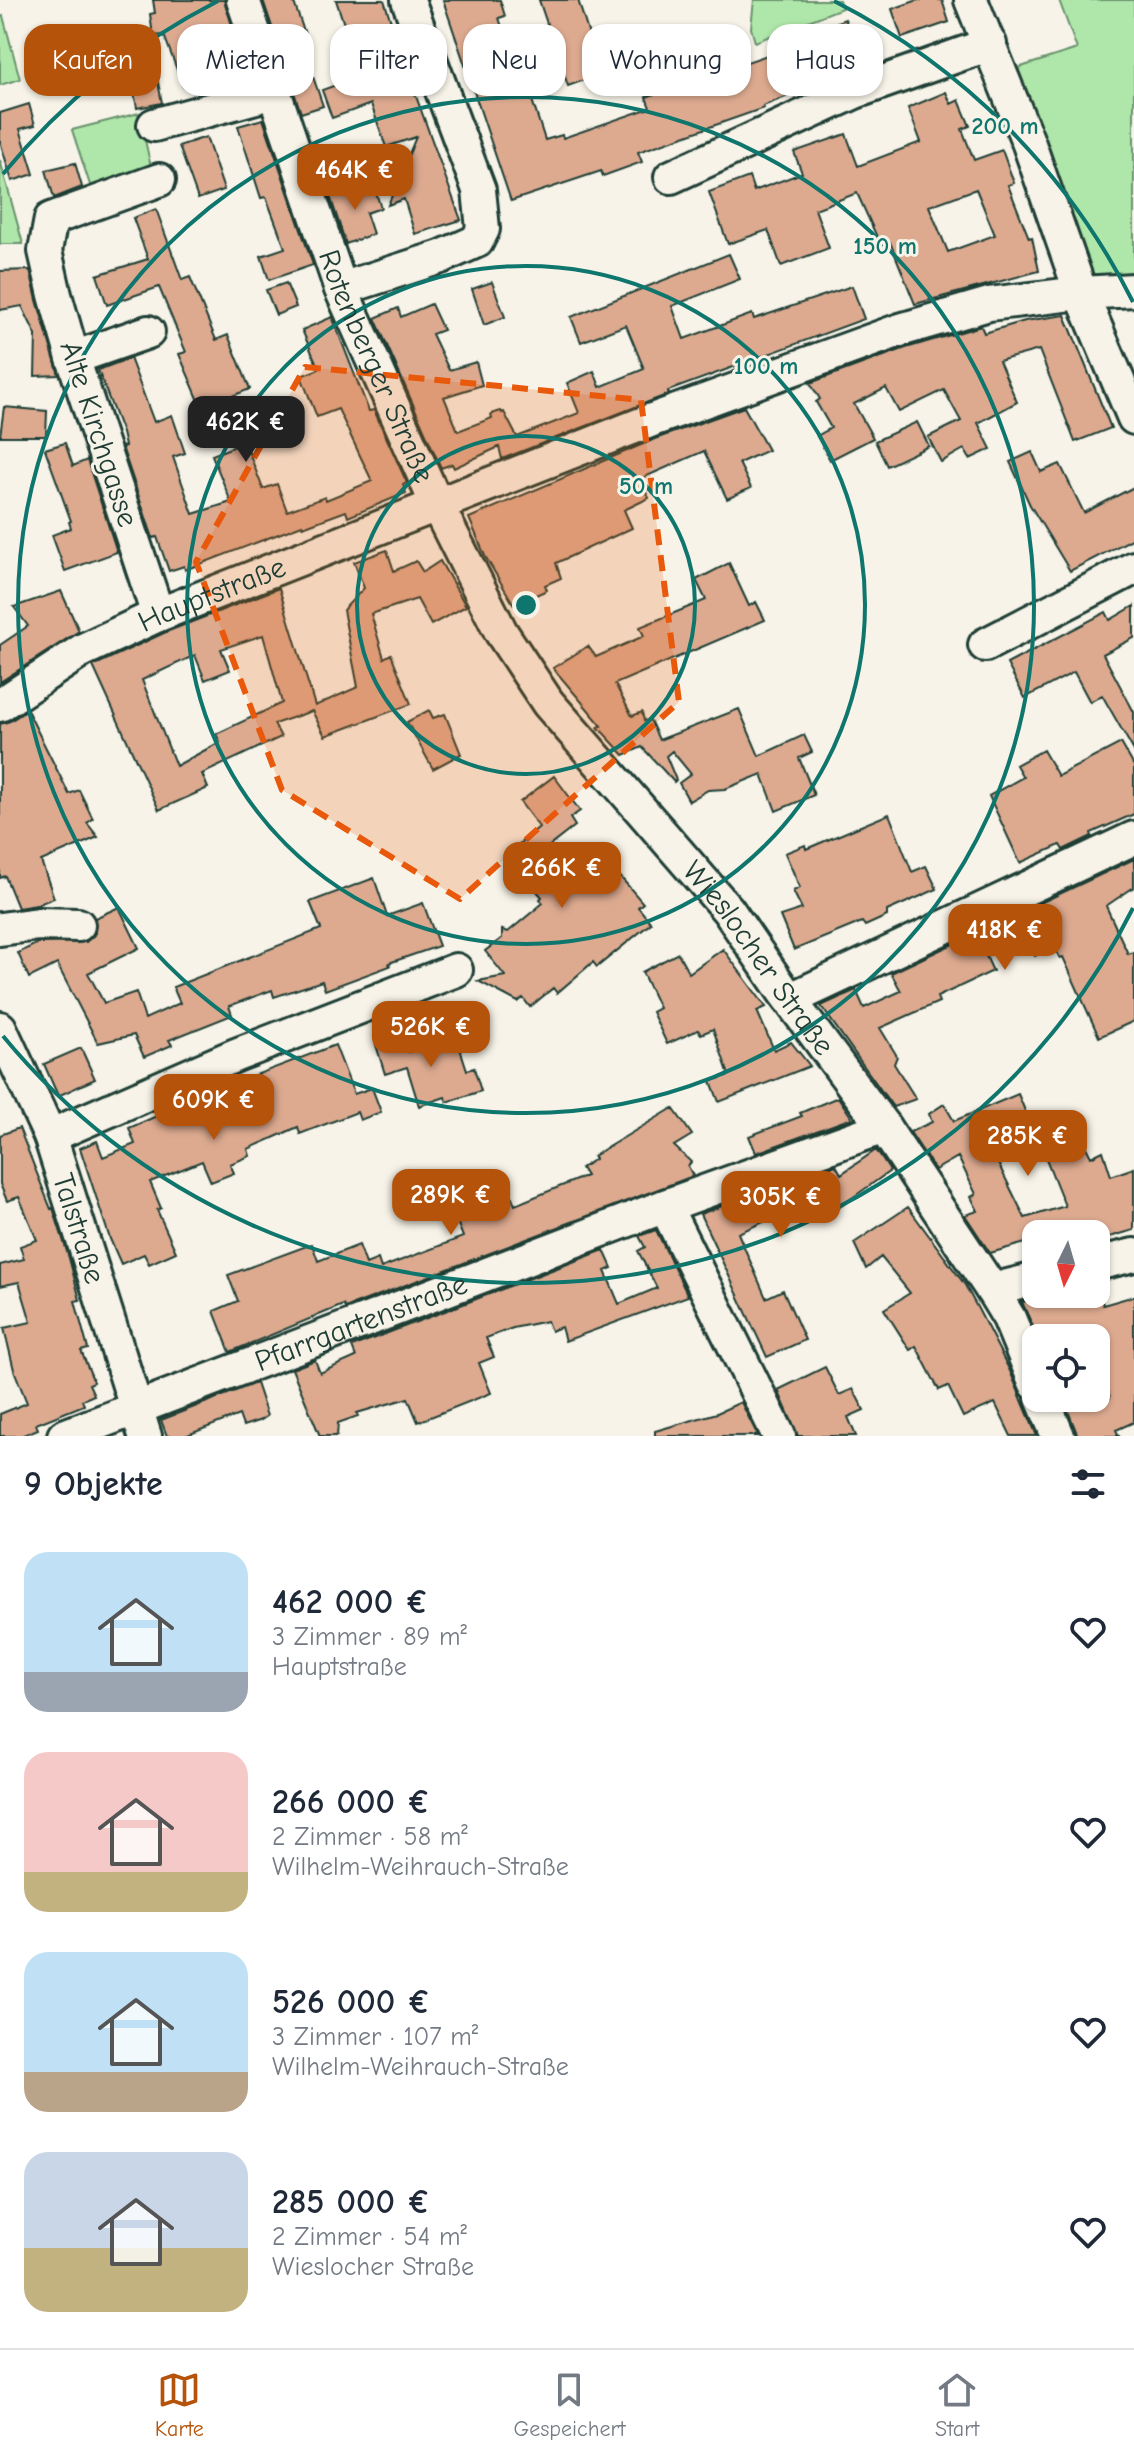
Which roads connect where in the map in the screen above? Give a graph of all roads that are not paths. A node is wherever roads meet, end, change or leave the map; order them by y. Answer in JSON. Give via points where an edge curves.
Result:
{"nodes":[{"id":1,"x":243,"y":0,"type":"edge"},
{"id":2,"x":408,"y":0,"type":"edge"},
{"id":3,"x":971,"y":0,"type":"edge"},
{"id":4,"x":251,"y":24,"type":"edge"},
{"id":5,"x":990,"y":44,"type":"junction"},
{"id":6,"x":259,"y":96,"type":"edge"},
{"id":7,"x":275,"y":96,"type":"edge"},
{"id":8,"x":154,"y":125,"type":"dead end"},
{"id":9,"x":671,"y":177,"type":"dead end"},
{"id":10,"x":159,"y":180,"type":"dead end"},
{"id":11,"x":341,"y":289,"type":"junction"},
{"id":12,"x":1134,"y":290,"type":"edge"},
{"id":13,"x":1081,"y":293,"type":"junction"},
{"id":14,"x":148,"y":332,"type":"dead end"},
{"id":15,"x":73,"y":358,"type":"junction"},
{"id":16,"x":1134,"y":418,"type":"edge"},
{"id":17,"x":437,"y":505,"type":"junction"},
{"id":18,"x":1134,"y":568,"type":"edge"},
{"id":19,"x":158,"y":615,"type":"junction"},
{"id":20,"x":985,"y":645,"type":"dead end"},
{"id":21,"x":0,"y":705,"type":"edge"},
{"id":22,"x":1134,"y":838,"type":"edge"},
{"id":23,"x":78,"y":925,"type":"dead end"},
{"id":24,"x":0,"y":929,"type":"edge"},
{"id":25,"x":456,"y":970,"type":"dead end"},
{"id":26,"x":791,"y":999,"type":"junction"},
{"id":27,"x":0,"y":1028,"type":"edge"},
{"id":28,"x":884,"y":1127,"type":"junction"},
{"id":29,"x":50,"y":1136,"type":"junction"},
{"id":30,"x":665,"y":1206,"type":"junction"},
{"id":31,"x":1134,"y":1255,"type":"edge"},
{"id":32,"x":1110,"y":1261,"type":"edge"},
{"id":33,"x":1022,"y":1282,"type":"edge"},
{"id":34,"x":992,"y":1290,"type":"junction"},
{"id":35,"x":1022,"y":1350,"type":"edge"},
{"id":36,"x":1048,"y":1412,"type":"edge"},
{"id":37,"x":140,"y":1422,"type":"edge"},
{"id":38,"x":64,"y":1436,"type":"edge"},
{"id":39,"x":779,"y":1436,"type":"edge"},
{"id":40,"x":1058,"y":1436,"type":"edge"}],
"edges":[{"from":1,"to":4,"type":"street","name":"Rotenberger Straße"},
{"from":2,"to":11,"type":"street","via":[[479,190],[483,229],[477,241]]},
{"from":3,"to":5,"type":"street"},
{"from":5,"to":9,"type":"street","via":[[855,92]]},
{"from":5,"to":13,"type":"street"},
{"from":6,"to":8,"type":"street"},
{"from":7,"to":11,"type":"street","name":"Rotenberger Straße"},
{"from":10,"to":15,"type":"street","name":"Alte Kirchgasse","via":[[51,219],[45,251]]},
{"from":11,"to":17,"type":"street","name":"Rotenberger Straße"},
{"from":12,"to":13,"type":"street","name":"Hauptstraße"},
{"from":13,"to":16,"type":"street"},
{"from":13,"to":17,"type":"street","name":"Hauptstraße","via":[[989,304],[900,330]]},
{"from":14,"to":15,"type":"street"},
{"from":15,"to":19,"type":"street","name":"Alte Kirchgasse"},
{"from":17,"to":19,"type":"street","name":"Hauptstraße"},
{"from":17,"to":26,"type":"street","name":"Wieslocher Straße","via":[[501,632],[548,703],[728,910]]},
{"from":18,"to":20,"type":"street"},
{"from":19,"to":21,"type":"street","name":"Hauptstraße","via":[[83,650]]},
{"from":22,"to":26,"type":"street"},
{"from":23,"to":24,"type":"street"},
{"from":25,"to":29,"type":"street","via":[[236,1055]]},
{"from":26,"to":28,"type":"street","name":"Wieslocher Straße"},
{"from":27,"to":29,"type":"street","name":"Talstraße"},
{"from":28,"to":30,"type":"street","name":"Pfarrgartenstraße"},
{"from":28,"to":34,"type":"street","name":"Wieslocher Straße"},
{"from":29,"to":37,"type":"street","name":"Talstraße"},
{"from":30,"to":37,"type":"street","name":"Pfarrgartenstraße"},
{"from":30,"to":39,"type":"street"},
{"from":31,"to":32,"type":"street"},
{"from":33,"to":34,"type":"street"},
{"from":34,"to":35,"type":"street","name":"Wieslocher Straße"},
{"from":36,"to":40,"type":"street"},
{"from":37,"to":38,"type":"street","name":"Pfarrgartenstraße"}]}
